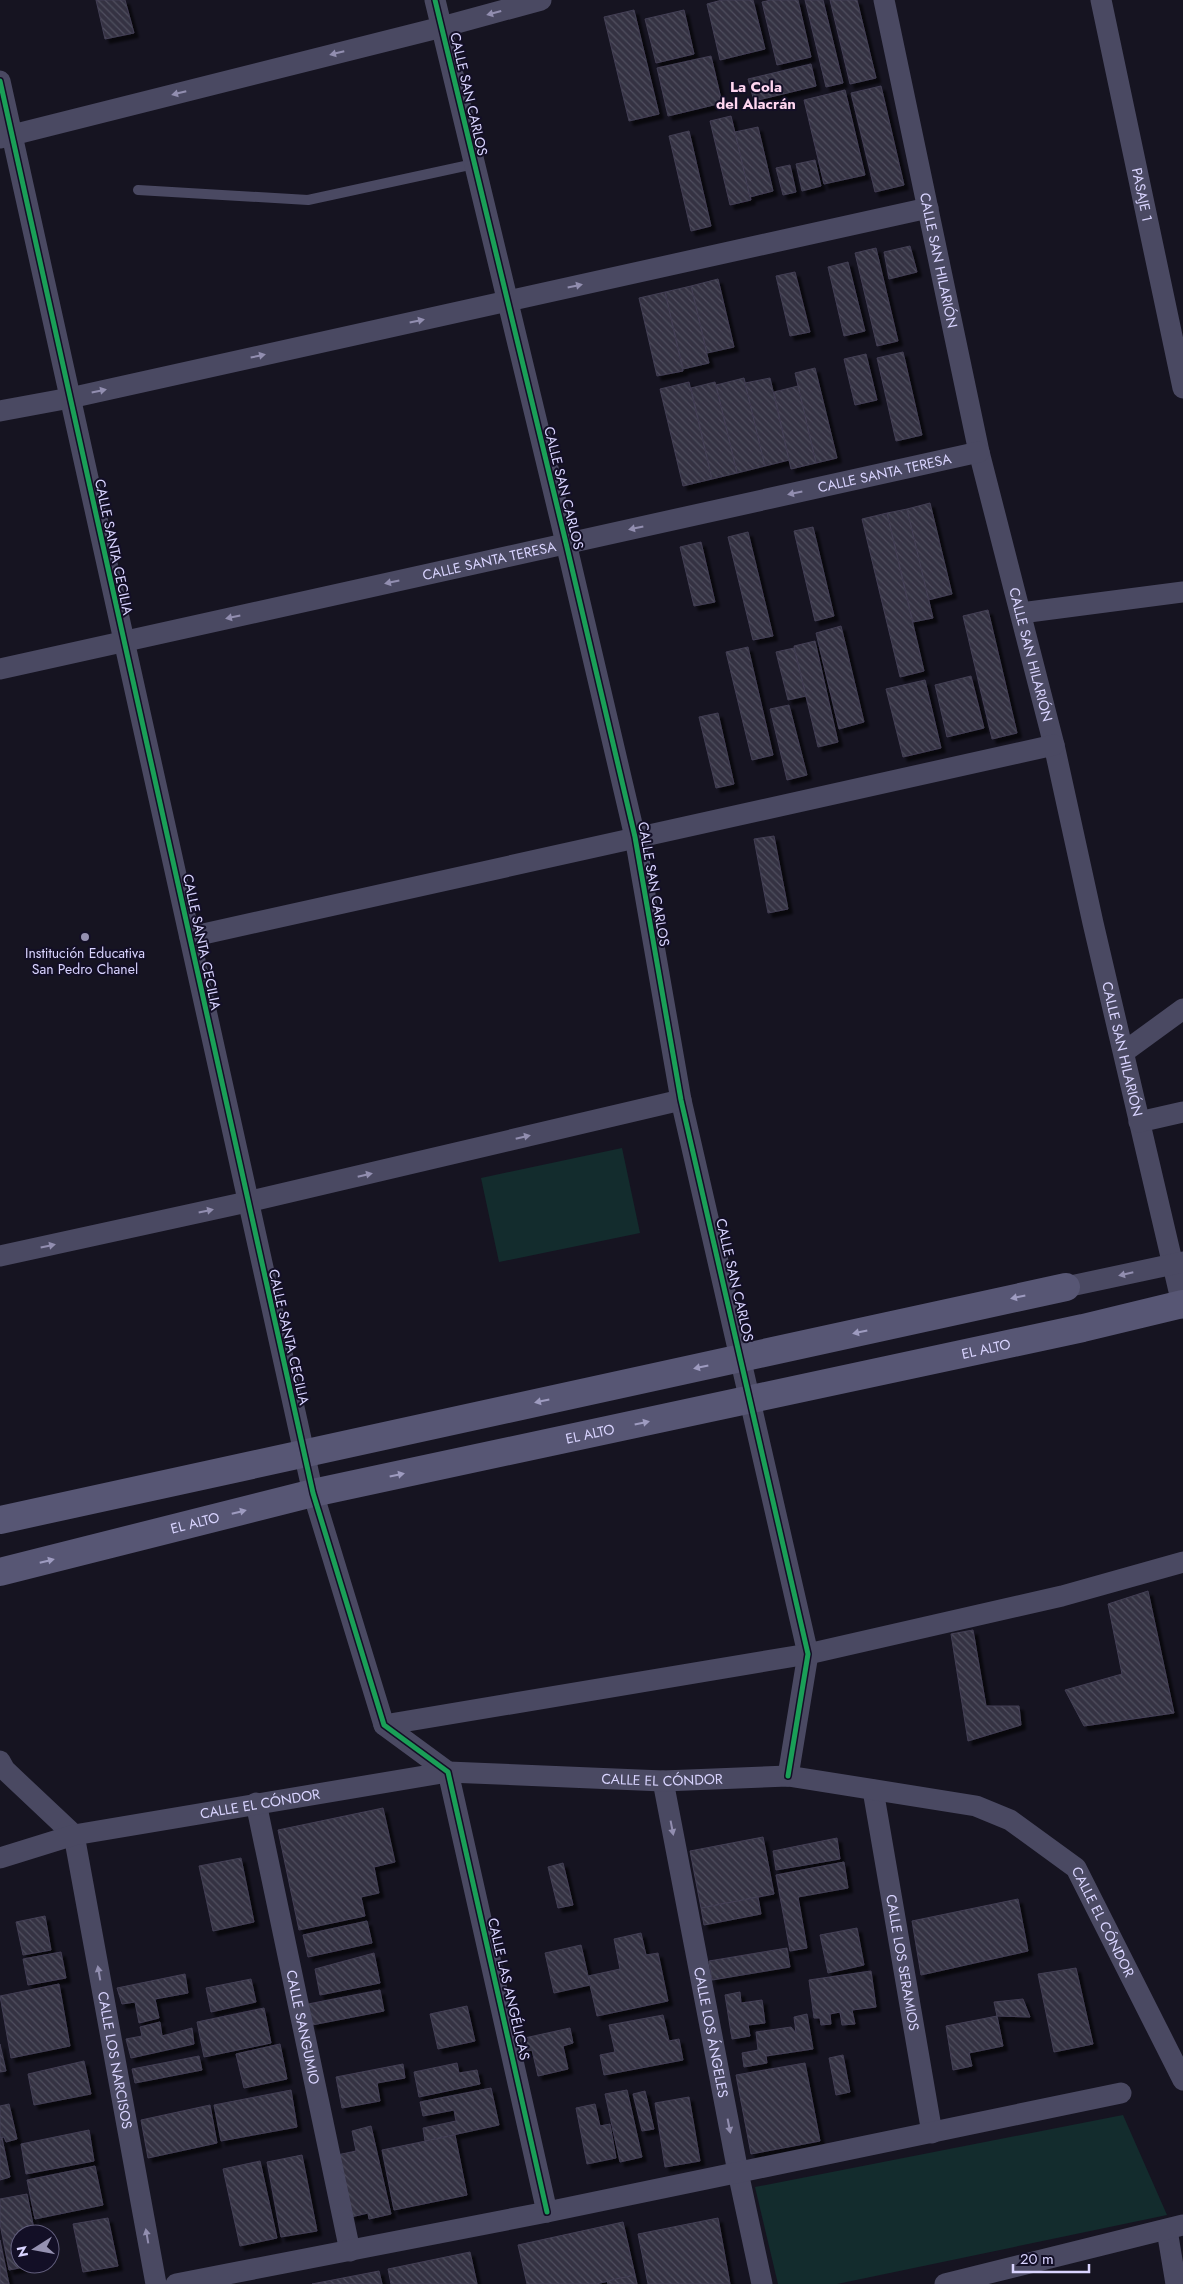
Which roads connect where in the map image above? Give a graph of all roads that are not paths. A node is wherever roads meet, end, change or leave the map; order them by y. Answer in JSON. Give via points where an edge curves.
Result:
{"nodes":[{"id":1,"x":435,"y":0,"type":"edge"},
{"id":2,"x":541,"y":0,"type":"edge"},
{"id":3,"x":884,"y":0,"type":"edge"},
{"id":4,"x":1100,"y":0,"type":"edge"},
{"id":5,"x":442,"y":27,"type":"junction"},
{"id":6,"x":0,"y":81,"type":"edge"},
{"id":7,"x":6,"y":136,"type":"edge"},
{"id":8,"x":474,"y":164,"type":"junction"},
{"id":9,"x":138,"y":190,"type":"dead end"},
{"id":10,"x":928,"y":208,"type":"junction"},
{"id":11,"x":507,"y":301,"type":"junction"},
{"id":12,"x":1183,"y":388,"type":"edge"},
{"id":13,"x":70,"y":398,"type":"junction"},
{"id":14,"x":0,"y":411,"type":"edge"},
{"id":15,"x":979,"y":452,"type":"junction"},
{"id":16,"x":566,"y":544,"type":"junction"},
{"id":17,"x":1183,"y":592,"type":"edge"},
{"id":18,"x":1021,"y":613,"type":"junction"},
{"id":19,"x":124,"y":641,"type":"junction"},
{"id":20,"x":0,"y":669,"type":"edge"},
{"id":21,"x":1054,"y":746,"type":"junction"},
{"id":22,"x":635,"y":838,"type":"junction"},
{"id":23,"x":190,"y":936,"type":"junction"},
{"id":24,"x":1183,"y":1009,"type":"edge"},
{"id":25,"x":1124,"y":1052,"type":"junction"},
{"id":26,"x":681,"y":1100,"type":"junction"},
{"id":27,"x":1183,"y":1112,"type":"edge"},
{"id":28,"x":1139,"y":1122,"type":"junction"},
{"id":29,"x":248,"y":1202,"type":"junction"},
{"id":30,"x":0,"y":1256,"type":"edge"},
{"id":31,"x":1178,"y":1262,"type":"edge"},
{"id":32,"x":1066,"y":1287,"type":"joint"},
{"id":33,"x":1182,"y":1306,"type":"edge"},
{"id":34,"x":742,"y":1358,"type":"junction"},
{"id":35,"x":751,"y":1400,"type":"junction"},
{"id":36,"x":304,"y":1453,"type":"junction"},
{"id":37,"x":313,"y":1493,"type":"junction"},
{"id":38,"x":0,"y":1520,"type":"edge"},
{"id":39,"x":1183,"y":1562,"type":"edge"},
{"id":40,"x":0,"y":1572,"type":"edge"},
{"id":41,"x":808,"y":1654,"type":"junction"},
{"id":42,"x":384,"y":1725,"type":"junction"},
{"id":43,"x":0,"y":1761,"type":"edge"},
{"id":44,"x":448,"y":1772,"type":"junction"},
{"id":45,"x":788,"y":1776,"type":"junction"},
{"id":46,"x":663,"y":1781,"type":"junction"},
{"id":47,"x":873,"y":1790,"type":"junction"},
{"id":48,"x":256,"y":1803,"type":"junction"},
{"id":49,"x":74,"y":1835,"type":"junction"},
{"id":50,"x":0,"y":1858,"type":"edge"},
{"id":51,"x":1183,"y":2080,"type":"edge"},
{"id":52,"x":1121,"y":2093,"type":"dead end"},
{"id":53,"x":932,"y":2134,"type":"junction"},
{"id":54,"x":738,"y":2172,"type":"junction"},
{"id":55,"x":547,"y":2212,"type":"junction"},
{"id":56,"x":1175,"y":2228,"type":"edge"},
{"id":57,"x":350,"y":2251,"type":"junction"},
{"id":58,"x":956,"y":2283,"type":"edge"},
{"id":59,"x":156,"y":2284,"type":"edge"},
{"id":60,"x":176,"y":2284,"type":"edge"},
{"id":61,"x":762,"y":2284,"type":"edge"},
{"id":62,"x":1176,"y":2284,"type":"edge"}],
"edges":[{"from":1,"to":5,"type":"street","name":"CALLE SAN CARLOS"},
{"from":2,"to":5,"type":"street","one_way":true},
{"from":3,"to":10,"type":"street","name":"CALLE SAN HILARIÓN"},
{"from":4,"to":12,"type":"street","name":"PASAJE 1"},
{"from":5,"to":7,"type":"street","one_way":true},
{"from":5,"to":8,"type":"street","name":"CALLE SAN CARLOS"},
{"from":6,"to":7,"type":"street","name":"CALLE SANTA CECILIA"},
{"from":7,"to":13,"type":"street","name":"CALLE SANTA CECILIA"},
{"from":8,"to":9,"type":"lane","via":[[308,200]]},
{"from":8,"to":11,"type":"street","name":"CALLE SAN CARLOS"},
{"from":11,"to":10,"type":"street","one_way":true},
{"from":10,"to":15,"type":"street","name":"CALLE SAN HILARIÓN"},
{"from":13,"to":11,"type":"street","one_way":true},
{"from":11,"to":16,"type":"street","name":"CALLE SAN CARLOS"},
{"from":13,"to":14,"type":"street"},
{"from":13,"to":19,"type":"street","name":"CALLE SANTA CECILIA"},
{"from":15,"to":16,"type":"street","name":"CALLE SANTA TERESA","one_way":true},
{"from":15,"to":18,"type":"street","name":"CALLE SAN HILARIÓN"},
{"from":16,"to":19,"type":"street","name":"CALLE SANTA TERESA","one_way":true},
{"from":16,"to":22,"type":"street","name":"CALLE SAN CARLOS"},
{"from":17,"to":18,"type":"street"},
{"from":18,"to":21,"type":"street","name":"CALLE SAN HILARIÓN"},
{"from":19,"to":20,"type":"street","name":"CALLE SANTA TERESA"},
{"from":19,"to":23,"type":"street","name":"CALLE SANTA CECILIA"},
{"from":21,"to":22,"type":"street"},
{"from":21,"to":25,"type":"street","name":"CALLE SAN HILARIÓN"},
{"from":22,"to":23,"type":"street"},
{"from":22,"to":26,"type":"street","name":"CALLE SAN CARLOS"},
{"from":23,"to":29,"type":"street","name":"CALLE SANTA CECILIA"},
{"from":24,"to":25,"type":"street"},
{"from":25,"to":28,"type":"street","name":"CALLE SAN HILARIÓN"},
{"from":29,"to":26,"type":"street","one_way":true},
{"from":26,"to":34,"type":"street","name":"CALLE SAN CARLOS"},
{"from":27,"to":28,"type":"street"},
{"from":28,"to":31,"type":"street","name":"CALLE SAN HILARIÓN"},
{"from":30,"to":29,"type":"street","one_way":true},
{"from":29,"to":36,"type":"street","name":"CALLE SANTA CECILIA"},
{"from":31,"to":32,"type":"street","one_way":true},
{"from":31,"to":33,"type":"street","name":"CALLE SAN HILARIÓN"},
{"from":32,"to":34,"type":"street","one_way":true},
{"from":33,"to":35,"type":"street","name":"EL ALTO"},
{"from":34,"to":35,"type":"street","name":"CALLE SAN CARLOS"},
{"from":34,"to":36,"type":"street","one_way":true},
{"from":37,"to":35,"type":"street","name":"EL ALTO","one_way":true},
{"from":35,"to":41,"type":"street","name":"CALLE SAN CARLOS"},
{"from":36,"to":37,"type":"street","name":"CALLE SANTA CECILIA"},
{"from":36,"to":38,"type":"street"},
{"from":40,"to":37,"type":"street","name":"EL ALTO","one_way":true},
{"from":37,"to":42,"type":"street","name":"CALLE SANTA CECILIA"},
{"from":39,"to":41,"type":"street","via":[[1062,1596]]},
{"from":41,"to":42,"type":"street"},
{"from":41,"to":45,"type":"street","name":"CALLE SAN CARLOS"},
{"from":42,"to":44,"type":"street"},
{"from":43,"to":49,"type":"street","via":[[5,1770]]},
{"from":44,"to":46,"type":"street","name":"CALLE EL CÓNDOR"},
{"from":44,"to":48,"type":"street","name":"CALLE EL CÓNDOR"},
{"from":44,"to":55,"type":"street","name":"CALLE LAS ANGÉLICAS"},
{"from":45,"to":46,"type":"street","name":"CALLE EL CÓNDOR"},
{"from":45,"to":47,"type":"street","name":"CALLE EL CÓNDOR"},
{"from":46,"to":54,"type":"street","name":"CALLE LOS ÁNGELES","one_way":true},
{"from":47,"to":51,"type":"street","name":"CALLE EL CÓNDOR","via":[[976,1806],[1010,1820],[1076,1868]]},
{"from":47,"to":53,"type":"street","name":"CALLE LOS SERAMIOS"},
{"from":48,"to":49,"type":"street","name":"CALLE EL CÓNDOR"},
{"from":48,"to":57,"type":"street","name":"CALLE SANGUMIO"},
{"from":49,"to":50,"type":"street","name":"CALLE EL CÓNDOR"},
{"from":59,"to":49,"type":"street","name":"CALLE LOS NARCISOS","one_way":true},
{"from":52,"to":53,"type":"street"},
{"from":53,"to":54,"type":"street"},
{"from":54,"to":55,"type":"street"},
{"from":54,"to":61,"type":"street","name":"CALLE LOS ÁNGELES"},
{"from":55,"to":57,"type":"street"},
{"from":56,"to":58,"type":"street"},
{"from":56,"to":62,"type":"street"},
{"from":57,"to":60,"type":"street"}]}
